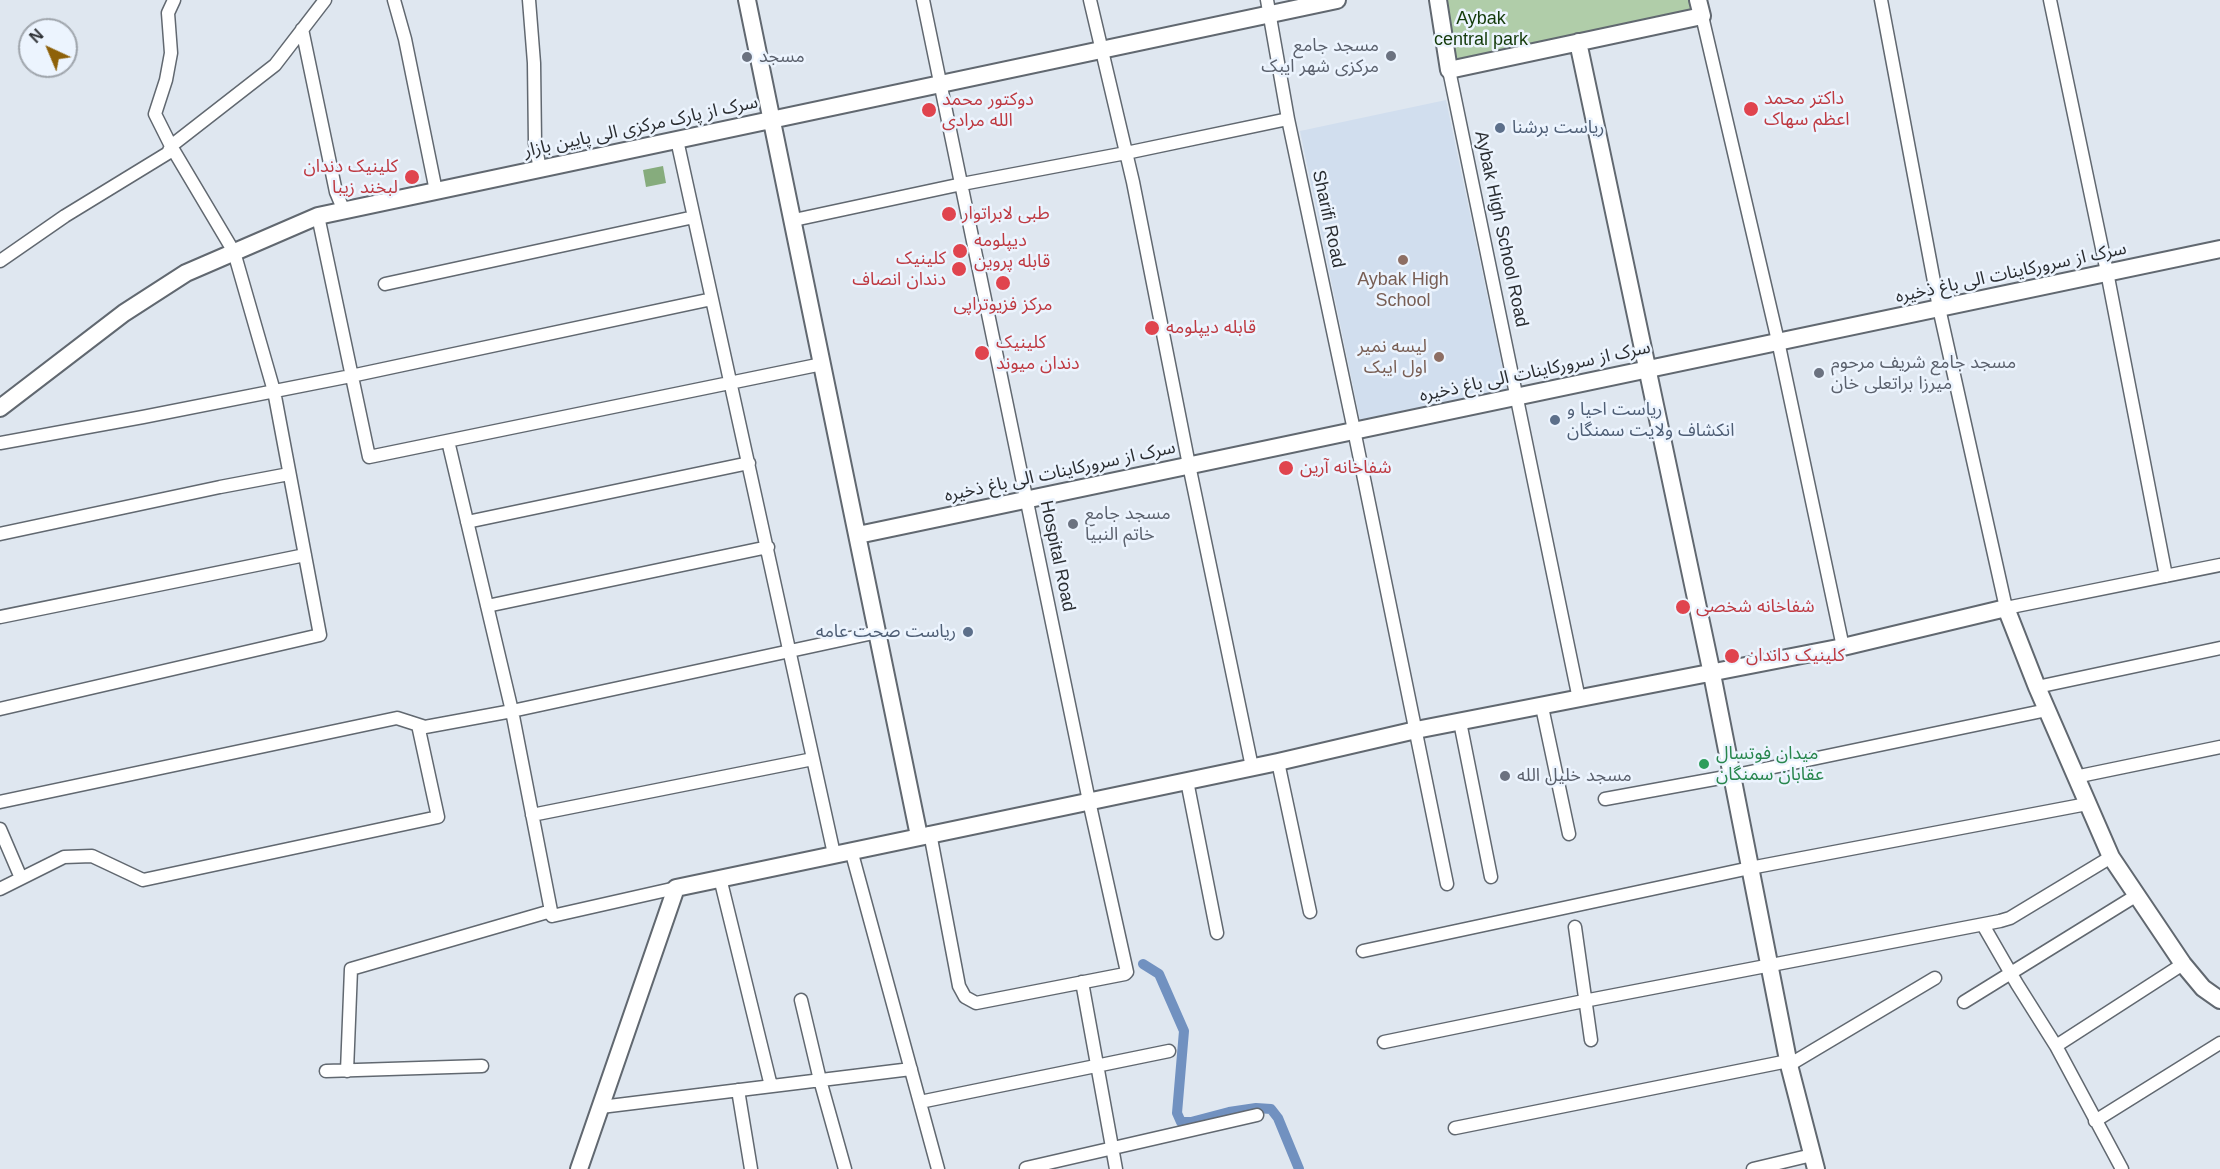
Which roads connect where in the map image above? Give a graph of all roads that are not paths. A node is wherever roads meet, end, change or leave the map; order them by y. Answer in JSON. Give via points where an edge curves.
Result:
{"nodes":[{"id":1,"x":174,"y":0,"type":"edge"},
{"id":2,"x":325,"y":0,"type":"edge"},
{"id":3,"x":394,"y":0,"type":"edge"},
{"id":4,"x":529,"y":0,"type":"edge"},
{"id":5,"x":747,"y":0,"type":"edge"},
{"id":6,"x":923,"y":0,"type":"edge"},
{"id":7,"x":1090,"y":0,"type":"edge"},
{"id":8,"x":1337,"y":0,"type":"edge"},
{"id":9,"x":1438,"y":0,"type":"edge"},
{"id":10,"x":1881,"y":0,"type":"edge"},
{"id":11,"x":2050,"y":0,"type":"edge"},
{"id":12,"x":1269,"y":7,"type":"edge"},
{"id":13,"x":1700,"y":8,"type":"edge"},
{"id":14,"x":302,"y":29,"type":"junction"},
{"id":15,"x":1578,"y":42,"type":"junction"},
{"id":16,"x":1101,"y":50,"type":"junction"},
{"id":17,"x":1449,"y":70,"type":"junction"},
{"id":18,"x":942,"y":83,"type":"junction"},
{"id":19,"x":772,"y":119,"type":"junction"},
{"id":20,"x":1288,"y":119,"type":"junction"},
{"id":21,"x":677,"y":140,"type":"junction"},
{"id":22,"x":171,"y":146,"type":"junction"},
{"id":23,"x":1126,"y":153,"type":"junction"},
{"id":24,"x":540,"y":169,"type":"junction"},
{"id":25,"x":962,"y":184,"type":"junction"},
{"id":26,"x":436,"y":191,"type":"junction"},
{"id":27,"x":344,"y":211,"type":"junction"},
{"id":28,"x":318,"y":216,"type":"junction"},
{"id":29,"x":694,"y":217,"type":"junction"},
{"id":30,"x":794,"y":220,"type":"junction"},
{"id":31,"x":2220,"y":249,"type":"edge"},
{"id":32,"x":234,"y":252,"type":"junction"},
{"id":33,"x":0,"y":261,"type":"edge"},
{"id":34,"x":2107,"y":272,"type":"junction"},
{"id":35,"x":385,"y":284,"type":"dead end"},
{"id":36,"x":712,"y":299,"type":"junction"},
{"id":37,"x":1939,"y":308,"type":"junction"},
{"id":38,"x":1778,"y":341,"type":"junction"},
{"id":39,"x":822,"y":364,"type":"junction"},
{"id":40,"x":1647,"y":369,"type":"junction"},
{"id":41,"x":351,"y":376,"type":"junction"},
{"id":42,"x":731,"y":382,"type":"junction"},
{"id":43,"x":274,"y":391,"type":"junction"},
{"id":44,"x":1518,"y":396,"type":"junction"},
{"id":45,"x":0,"y":408,"type":"edge"},
{"id":46,"x":1354,"y":430,"type":"junction"},
{"id":47,"x":448,"y":441,"type":"junction"},
{"id":48,"x":0,"y":442,"type":"edge"},
{"id":49,"x":749,"y":463,"type":"junction"},
{"id":50,"x":1189,"y":465,"type":"junction"},
{"id":51,"x":289,"y":474,"type":"junction"},
{"id":52,"x":1027,"y":499,"type":"junction"},
{"id":53,"x":467,"y":522,"type":"junction"},
{"id":54,"x":0,"y":534,"type":"edge"},
{"id":55,"x":858,"y":535,"type":"junction"},
{"id":56,"x":768,"y":547,"type":"junction"},
{"id":57,"x":305,"y":555,"type":"junction"},
{"id":58,"x":2220,"y":565,"type":"edge"},
{"id":59,"x":2166,"y":576,"type":"junction"},
{"id":60,"x":487,"y":606,"type":"junction"},
{"id":61,"x":2006,"y":608,"type":"junction"},
{"id":62,"x":0,"y":617,"type":"edge"},
{"id":63,"x":878,"y":632,"type":"junction"},
{"id":64,"x":1843,"y":647,"type":"junction"},
{"id":65,"x":2220,"y":648,"type":"edge"},
{"id":66,"x":789,"y":652,"type":"junction"},
{"id":67,"x":1712,"y":674,"type":"junction"},
{"id":68,"x":2037,"y":687,"type":"junction"},
{"id":69,"x":1579,"y":699,"type":"junction"},
{"id":70,"x":1542,"y":706,"type":"junction"},
{"id":71,"x":0,"y":709,"type":"edge"},
{"id":72,"x":2048,"y":710,"type":"junction"},
{"id":73,"x":512,"y":711,"type":"junction"},
{"id":74,"x":1460,"y":722,"type":"junction"},
{"id":75,"x":418,"y":725,"type":"junction"},
{"id":76,"x":1416,"y":730,"type":"junction"},
{"id":77,"x":2220,"y":747,"type":"edge"},
{"id":78,"x":813,"y":759,"type":"junction"},
{"id":79,"x":1278,"y":762,"type":"junction"},
{"id":80,"x":1252,"y":767,"type":"junction"},
{"id":81,"x":1731,"y":776,"type":"junction"},
{"id":82,"x":2075,"y":777,"type":"junction"},
{"id":83,"x":1187,"y":781,"type":"junction"},
{"id":84,"x":1605,"y":799,"type":"dead end"},
{"id":85,"x":1089,"y":801,"type":"junction"},
{"id":86,"x":0,"y":802,"type":"edge"},
{"id":87,"x":2087,"y":804,"type":"junction"},
{"id":88,"x":532,"y":815,"type":"junction"},
{"id":89,"x":0,"y":829,"type":"edge"},
{"id":90,"x":1569,"y":834,"type":"dead end"},
{"id":91,"x":925,"y":835,"type":"junction"},
{"id":92,"x":843,"y":852,"type":"junction"},
{"id":93,"x":2111,"y":857,"type":"junction"},
{"id":94,"x":1750,"y":868,"type":"junction"},
{"id":95,"x":1491,"y":877,"type":"dead end"},
{"id":96,"x":21,"y":878,"type":"junction"},
{"id":97,"x":720,"y":878,"type":"junction"},
{"id":98,"x":1447,"y":884,"type":"dead end"},
{"id":99,"x":676,"y":888,"type":"junction"},
{"id":100,"x":0,"y":889,"type":"edge"},
{"id":101,"x":2137,"y":895,"type":"junction"},
{"id":102,"x":551,"y":911,"type":"junction"},
{"id":103,"x":1310,"y":912,"type":"dead end"},
{"id":104,"x":1983,"y":925,"type":"junction"},
{"id":105,"x":1575,"y":927,"type":"dead end"},
{"id":106,"x":1217,"y":933,"type":"dead end"},
{"id":107,"x":1363,"y":951,"type":"dead end"},
{"id":108,"x":2183,"y":964,"type":"junction"},
{"id":109,"x":1769,"y":966,"type":"junction"},
{"id":110,"x":2011,"y":973,"type":"junction"},
{"id":111,"x":1935,"y":978,"type":"dead end"},
{"id":112,"x":1082,"y":982,"type":"junction"},
{"id":113,"x":801,"y":1000,"type":"dead end"},
{"id":114,"x":2220,"y":1000,"type":"edge"},
{"id":115,"x":1584,"y":1001,"type":"junction"},
{"id":116,"x":1964,"y":1002,"type":"dead end"},
{"id":117,"x":1591,"y":1040,"type":"dead end"},
{"id":118,"x":1384,"y":1042,"type":"dead end"},
{"id":119,"x":2220,"y":1043,"type":"edge"},
{"id":120,"x":2056,"y":1046,"type":"junction"},
{"id":121,"x":1169,"y":1051,"type":"dead end"},
{"id":122,"x":1789,"y":1063,"type":"junction"},
{"id":123,"x":1097,"y":1065,"type":"junction"},
{"id":124,"x":482,"y":1066,"type":"dead end"},
{"id":125,"x":911,"y":1068,"type":"junction"},
{"id":126,"x":326,"y":1071,"type":"dead end"},
{"id":127,"x":347,"y":1071,"type":"junction"},
{"id":128,"x":820,"y":1080,"type":"junction"},
{"id":129,"x":771,"y":1086,"type":"junction"},
{"id":130,"x":738,"y":1090,"type":"junction"},
{"id":131,"x":920,"y":1101,"type":"junction"},
{"id":132,"x":601,"y":1107,"type":"junction"},
{"id":133,"x":1257,"y":1115,"type":"dead end"},
{"id":134,"x":2096,"y":1121,"type":"junction"},
{"id":135,"x":1455,"y":1128,"type":"dead end"},
{"id":136,"x":1112,"y":1149,"type":"junction"},
{"id":137,"x":1814,"y":1162,"type":"edge"},
{"id":138,"x":1026,"y":1168,"type":"edge"},
{"id":139,"x":579,"y":1169,"type":"edge"},
{"id":140,"x":751,"y":1169,"type":"edge"},
{"id":141,"x":845,"y":1169,"type":"edge"},
{"id":142,"x":938,"y":1169,"type":"edge"},
{"id":143,"x":1116,"y":1169,"type":"edge"},
{"id":144,"x":1753,"y":1169,"type":"edge"},
{"id":145,"x":2122,"y":1169,"type":"edge"}],
"edges":[{"from":1,"to":22,"type":"street","via":[[168,13],[171,53],[155,114]]},
{"from":2,"to":14,"type":"street"},
{"from":3,"to":26,"type":"street"},
{"from":4,"to":24,"type":"street","via":[[535,143]]},
{"from":5,"to":19,"type":"street"},
{"from":6,"to":18,"type":"street","name":"Hospital Road"},
{"from":7,"to":16,"type":"street"},
{"from":8,"to":12,"type":"street","name":"سرک از پارک مرکزی الی پایین بازار"},
{"from":9,"to":17,"type":"street"},
{"from":10,"to":37,"type":"street"},
{"from":11,"to":34,"type":"street"},
{"from":12,"to":16,"type":"street","name":"سرک از پارک مرکزی الی پایین بازار"},
{"from":12,"to":20,"type":"street","name":"Sharifi Road"},
{"from":13,"to":15,"type":"street"},
{"from":13,"to":38,"type":"street"},
{"from":14,"to":22,"type":"street","via":[[275,65]]},
{"from":14,"to":27,"type":"street","via":[[336,192]]},
{"from":15,"to":17,"type":"street"},
{"from":15,"to":40,"type":"street"},
{"from":16,"to":18,"type":"street","name":"سرک از پارک مرکزی الی پایین بازار"},
{"from":16,"to":23,"type":"street"},
{"from":17,"to":44,"type":"street","name":"Aybak High School Road"},
{"from":18,"to":19,"type":"street","name":"سرک از پارک مرکزی الی پایین بازار"},
{"from":18,"to":25,"type":"street","name":"Hospital Road"},
{"from":19,"to":21,"type":"street","name":"سرک از پارک مرکزی الی پایین بازار"},
{"from":19,"to":30,"type":"street"},
{"from":20,"to":23,"type":"street"},
{"from":20,"to":46,"type":"street","name":"Sharifi Road"},
{"from":21,"to":24,"type":"street","name":"سرک از پارک مرکزی الی پایین بازار"},
{"from":21,"to":29,"type":"street"},
{"from":22,"to":32,"type":"street"},
{"from":22,"to":33,"type":"street","via":[[168,153]]},
{"from":23,"to":25,"type":"street"},
{"from":23,"to":50,"type":"street"},
{"from":24,"to":26,"type":"street","name":"سرک از پارک مرکزی الی پایین بازار"},
{"from":25,"to":30,"type":"street"},
{"from":25,"to":52,"type":"street","name":"Hospital Road"},
{"from":26,"to":27,"type":"street","name":"سرک از پارک مرکزی الی پایین بازار"},
{"from":27,"to":28,"type":"street","name":"سرک از پارک مرکزی الی پایین بازار"},
{"from":28,"to":32,"type":"street","name":"سرک از پارک مرکزی الی پایین بازار"},
{"from":28,"to":41,"type":"street"},
{"from":29,"to":35,"type":"street"},
{"from":29,"to":36,"type":"street"},
{"from":30,"to":39,"type":"street"},
{"from":31,"to":34,"type":"street","name":"سرک از سرورکاینات الی باغ ذخیره"},
{"from":32,"to":43,"type":"street"},
{"from":32,"to":45,"type":"street","name":"سرک از پارک مرکزی الی پایین بازار","via":[[186,273],[124,313]]},
{"from":34,"to":37,"type":"street","name":"سرک از سرورکاینات الی باغ ذخیره"},
{"from":34,"to":59,"type":"street"},
{"from":36,"to":41,"type":"street"},
{"from":36,"to":42,"type":"street"},
{"from":37,"to":38,"type":"street","name":"سرک از سرورکاینات الی باغ ذخیره"},
{"from":37,"to":61,"type":"street"},
{"from":38,"to":40,"type":"street","name":"سرک از سرورکاینات الی باغ ذخیره"},
{"from":38,"to":64,"type":"street"},
{"from":39,"to":42,"type":"street"},
{"from":39,"to":55,"type":"street"},
{"from":40,"to":44,"type":"street","name":"سرک از سرورکاینات الی باغ ذخیره"},
{"from":40,"to":67,"type":"street"},
{"from":41,"to":43,"type":"street"},
{"from":41,"to":47,"type":"street","via":[[369,457]]},
{"from":42,"to":47,"type":"street"},
{"from":42,"to":49,"type":"street"},
{"from":43,"to":48,"type":"street"},
{"from":43,"to":51,"type":"street"},
{"from":44,"to":46,"type":"street","name":"سرک از سرورکاینات الی باغ ذخیره"},
{"from":44,"to":69,"type":"street","name":"Aybak High School Road"},
{"from":46,"to":50,"type":"street","name":"سرک از سرورکاینات الی باغ ذخیره"},
{"from":46,"to":76,"type":"street","name":"Sharifi Road"},
{"from":47,"to":53,"type":"street"},
{"from":49,"to":53,"type":"street"},
{"from":49,"to":56,"type":"street"},
{"from":50,"to":52,"type":"street","name":"سرک از سرورکاینات الی باغ ذخیره"},
{"from":50,"to":80,"type":"street"},
{"from":51,"to":54,"type":"street"},
{"from":51,"to":57,"type":"street"},
{"from":52,"to":55,"type":"street","name":"سرک از سرورکاینات الی باغ ذخیره"},
{"from":52,"to":85,"type":"street","name":"Hospital Road"},
{"from":53,"to":60,"type":"street"},
{"from":55,"to":63,"type":"street"},
{"from":56,"to":60,"type":"street"},
{"from":56,"to":66,"type":"street"},
{"from":57,"to":62,"type":"street"},
{"from":57,"to":71,"type":"street","via":[[320,635]]},
{"from":58,"to":59,"type":"street"},
{"from":59,"to":61,"type":"street"},
{"from":60,"to":73,"type":"street"},
{"from":61,"to":64,"type":"street"},
{"from":61,"to":68,"type":"street"},
{"from":63,"to":66,"type":"street"},
{"from":63,"to":91,"type":"street"},
{"from":64,"to":67,"type":"street"},
{"from":65,"to":68,"type":"street"},
{"from":66,"to":73,"type":"street"},
{"from":66,"to":78,"type":"street"},
{"from":67,"to":69,"type":"street"},
{"from":67,"to":81,"type":"street"},
{"from":68,"to":72,"type":"street"},
{"from":69,"to":70,"type":"street"},
{"from":70,"to":74,"type":"street"},
{"from":70,"to":90,"type":"street"},
{"from":72,"to":81,"type":"street"},
{"from":72,"to":82,"type":"street"},
{"from":73,"to":75,"type":"street","via":[[425,727]]},
{"from":73,"to":88,"type":"street"},
{"from":74,"to":76,"type":"street"},
{"from":74,"to":95,"type":"street"},
{"from":75,"to":86,"type":"street","via":[[397,718]]},
{"from":75,"to":96,"type":"street","via":[[438,817],[143,880],[92,856],[64,857]]},
{"from":76,"to":79,"type":"street"},
{"from":76,"to":98,"type":"street","name":"Sharifi Road"},
{"from":77,"to":82,"type":"street"},
{"from":78,"to":88,"type":"street"},
{"from":78,"to":92,"type":"street"},
{"from":79,"to":80,"type":"street"},
{"from":79,"to":103,"type":"street"},
{"from":80,"to":83,"type":"street"},
{"from":81,"to":84,"type":"street"},
{"from":81,"to":94,"type":"street"},
{"from":82,"to":87,"type":"street"},
{"from":83,"to":85,"type":"street"},
{"from":83,"to":106,"type":"street"},
{"from":85,"to":91,"type":"street"},
{"from":85,"to":112,"type":"street","name":"Hospital Road","via":[[1128,969],[1125,974]]},
{"from":87,"to":93,"type":"street"},
{"from":87,"to":94,"type":"street"},
{"from":88,"to":102,"type":"street"},
{"from":89,"to":96,"type":"street"},
{"from":91,"to":92,"type":"street"},
{"from":91,"to":112,"type":"street","via":[[959,986],[965,997],[976,1003]]},
{"from":92,"to":97,"type":"street"},
{"from":92,"to":125,"type":"street"},
{"from":93,"to":101,"type":"street"},
{"from":93,"to":104,"type":"street","via":[[2010,918]]},
{"from":94,"to":107,"type":"street"},
{"from":94,"to":109,"type":"street"},
{"from":96,"to":100,"type":"street"},
{"from":97,"to":99,"type":"street"},
{"from":97,"to":129,"type":"street"},
{"from":99,"to":102,"type":"street","via":[[552,916]]},
{"from":99,"to":132,"type":"street"},
{"from":101,"to":108,"type":"street"},
{"from":101,"to":110,"type":"street"},
{"from":102,"to":127,"type":"street","via":[[351,969]]},
{"from":104,"to":109,"type":"street"},
{"from":104,"to":110,"type":"street"},
{"from":105,"to":115,"type":"street"},
{"from":108,"to":114,"type":"street","via":[[2203,988]]},
{"from":108,"to":120,"type":"street"},
{"from":109,"to":115,"type":"street"},
{"from":109,"to":122,"type":"street"},
{"from":110,"to":116,"type":"street"},
{"from":110,"to":120,"type":"street"},
{"from":111,"to":122,"type":"street"},
{"from":112,"to":123,"type":"street"},
{"from":113,"to":128,"type":"street"},
{"from":115,"to":117,"type":"street"},
{"from":115,"to":118,"type":"street"},
{"from":119,"to":134,"type":"street"},
{"from":120,"to":134,"type":"street"},
{"from":121,"to":123,"type":"street"},
{"from":122,"to":135,"type":"street"},
{"from":122,"to":137,"type":"street"},
{"from":123,"to":131,"type":"street"},
{"from":123,"to":136,"type":"street"},
{"from":124,"to":127,"type":"street"},
{"from":125,"to":128,"type":"street"},
{"from":125,"to":131,"type":"street"},
{"from":126,"to":127,"type":"street"},
{"from":128,"to":129,"type":"street"},
{"from":128,"to":141,"type":"street"},
{"from":129,"to":130,"type":"street"},
{"from":130,"to":132,"type":"street"},
{"from":130,"to":140,"type":"street"},
{"from":131,"to":142,"type":"street"},
{"from":132,"to":139,"type":"street"},
{"from":133,"to":136,"type":"street"},
{"from":134,"to":145,"type":"street"},
{"from":136,"to":138,"type":"street"},
{"from":136,"to":143,"type":"street"},
{"from":137,"to":144,"type":"street"}]}
